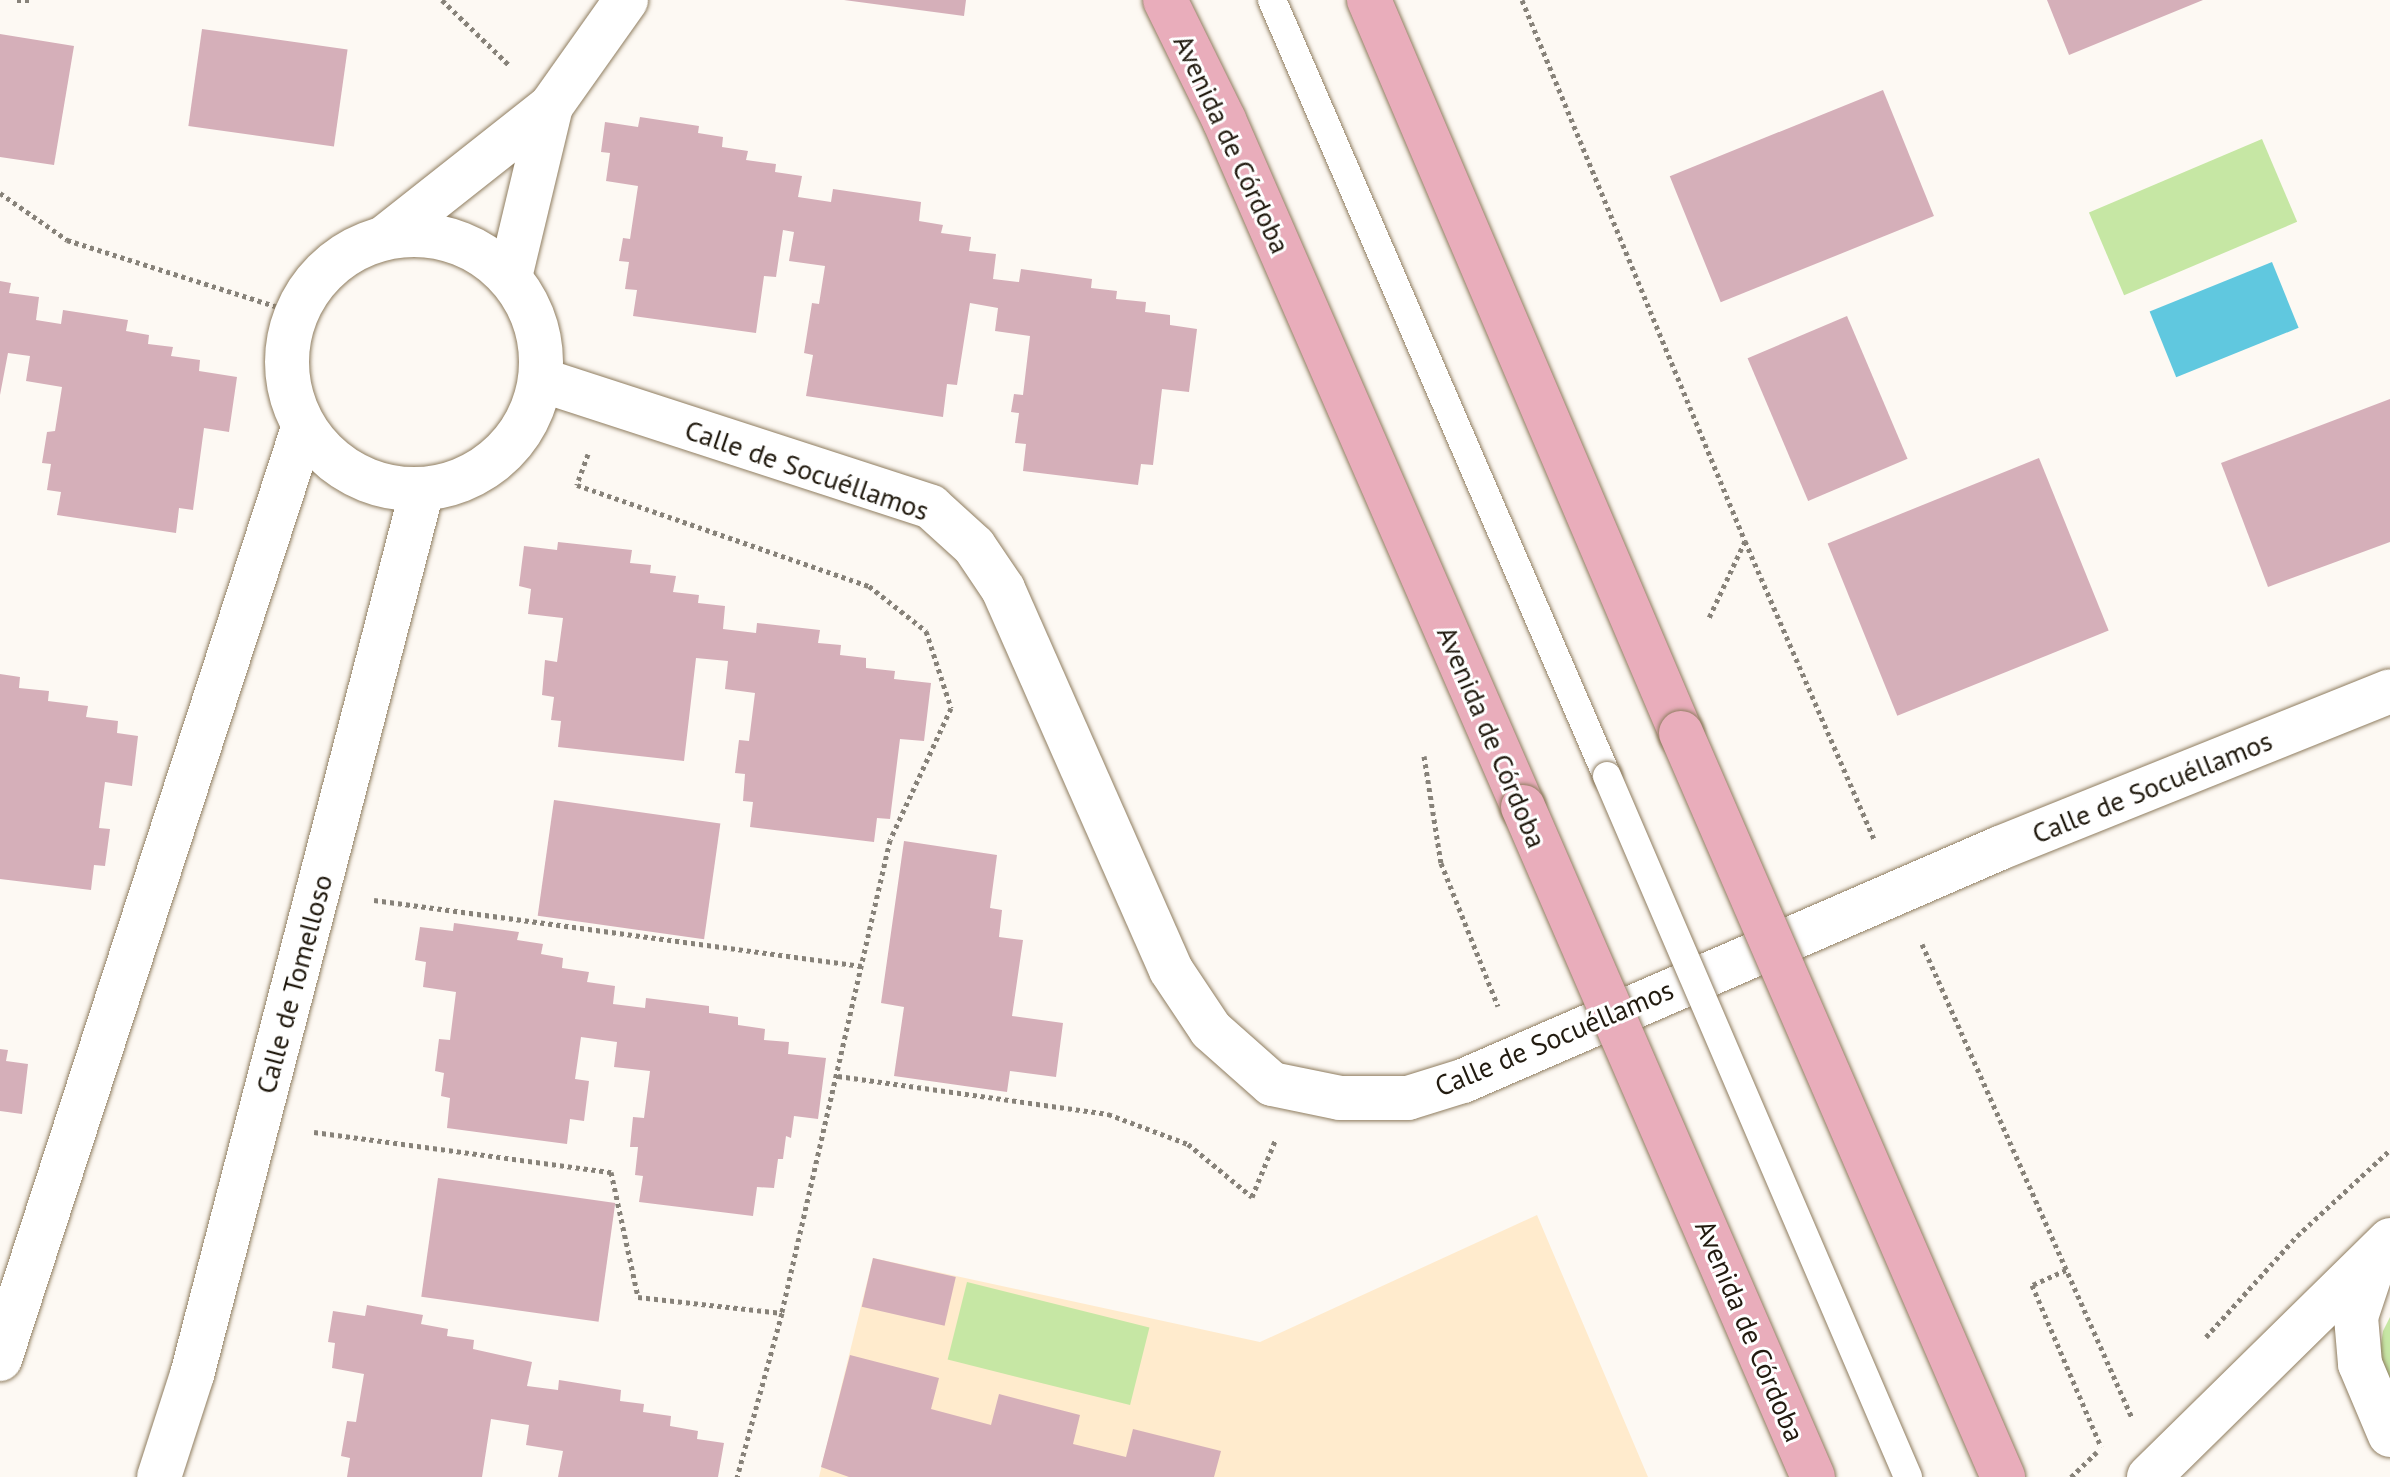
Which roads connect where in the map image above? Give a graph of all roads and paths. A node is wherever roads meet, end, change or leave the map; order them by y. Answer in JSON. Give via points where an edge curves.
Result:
{"nodes":[{"id":1,"x":17,"y":0,"type":"edge"},
{"id":2,"x":29,"y":0,"type":"edge"},
{"id":3,"x":442,"y":0,"type":"edge"},
{"id":4,"x":626,"y":0,"type":"edge"},
{"id":5,"x":1165,"y":0,"type":"edge"},
{"id":6,"x":1272,"y":0,"type":"edge"},
{"id":7,"x":1369,"y":0,"type":"edge"},
{"id":8,"x":1522,"y":0,"type":"edge"},
{"id":9,"x":551,"y":106,"type":"junction"},
{"id":10,"x":0,"y":193,"type":"edge"},
{"id":11,"x":384,"y":238,"type":"junction"},
{"id":12,"x":510,"y":277,"type":"junction"},
{"id":13,"x":302,"y":300,"type":"junction"},
{"id":14,"x":541,"y":380,"type":"junction"},
{"id":15,"x":606,"y":401,"type":"junction"},
{"id":16,"x":303,"y":428,"type":"junction"},
{"id":17,"x":422,"y":490,"type":"junction"},
{"id":18,"x":1745,"y":541,"type":"junction"},
{"id":19,"x":1708,"y":620,"type":"dead end"},
{"id":20,"x":2390,"y":691,"type":"edge"},
{"id":21,"x":1424,"y":756,"type":"dead end"},
{"id":22,"x":1865,"y":818,"type":"dead end"},
{"id":23,"x":318,"y":892,"type":"junction"},
{"id":24,"x":1921,"y":941,"type":"dead end"},
{"id":25,"x":862,"y":966,"type":"junction"},
{"id":26,"x":1501,"y":1014,"type":"dead end"},
{"id":27,"x":838,"y":1076,"type":"junction"},
{"id":28,"x":257,"y":1124,"type":"junction"},
{"id":29,"x":1279,"y":1132,"type":"dead end"},
{"id":30,"x":2390,"y":1150,"type":"edge"},
{"id":31,"x":2383,"y":1247,"type":"edge"},
{"id":32,"x":2066,"y":1270,"type":"junction"},
{"id":33,"x":782,"y":1313,"type":"junction"},
{"id":34,"x":2204,"y":1339,"type":"dead end"},
{"id":35,"x":0,"y":1359,"type":"edge"},
{"id":36,"x":2142,"y":1407,"type":"dead end"},
{"id":37,"x":2132,"y":1418,"type":"junction"},
{"id":38,"x":2122,"y":1428,"type":"dead end"},
{"id":39,"x":2390,"y":1435,"type":"edge"},
{"id":40,"x":2112,"y":1438,"type":"dead end"},
{"id":41,"x":2102,"y":1448,"type":"junction"},
{"id":42,"x":2150,"y":1476,"type":"edge"},
{"id":43,"x":159,"y":1477,"type":"edge"},
{"id":44,"x":737,"y":1477,"type":"edge"},
{"id":45,"x":1813,"y":1477,"type":"edge"},
{"id":46,"x":1908,"y":1477,"type":"edge"},
{"id":47,"x":2003,"y":1477,"type":"edge"},
{"id":48,"x":2071,"y":1477,"type":"edge"}],
"edges":[{"from":1,"to":2,"type":"path"},
{"from":3,"to":9,"type":"path"},
{"from":4,"to":9,"type":"street"},
{"from":5,"to":45,"type":"main road","name":"Avenida de Córdoba","bridge":true,"via":[[1224,120]]},
{"from":6,"to":46,"type":"lane","bridge":true},
{"from":7,"to":47,"type":"main road","bridge":true},
{"from":8,"to":18,"type":"path"},
{"from":9,"to":11,"type":"street"},
{"from":9,"to":12,"type":"street"},
{"from":10,"to":13,"type":"path","via":[[67,240],[285,309]]},
{"from":11,"to":12,"type":"street","via":[[452,240],[484,254]]},
{"from":11,"to":13,"type":"street","via":[[350,251],[322,272]]},
{"from":12,"to":14,"type":"street","via":[[530,308],[541,343]]},
{"from":13,"to":16,"type":"street","via":[[287,343],[288,387]]},
{"from":14,"to":15,"type":"street","name":"Calle de Socuéllamos"},
{"from":14,"to":17,"type":"street","via":[[528,421],[501,456],[465,480]]},
{"from":15,"to":20,"type":"street","name":"Calle de Socuéllamos","via":[[931,507],[974,546],[1003,589],[1171,970],[1211,1030],[1272,1084],[1340,1098],[1408,1098],[1463,1081],[2000,848]]},
{"from":15,"to":25,"type":"path","via":[[577,485],[869,586],[926,631],[951,708],[890,840]]},
{"from":16,"to":17,"type":"street","via":[[326,456],[354,477],[387,488]]},
{"from":16,"to":35,"type":"street"},
{"from":17,"to":23,"type":"street","name":"Calle de Tomelloso"},
{"from":18,"to":19,"type":"path"},
{"from":18,"to":22,"type":"path"},
{"from":21,"to":26,"type":"path","via":[[1441,863]]},
{"from":23,"to":25,"type":"path"},
{"from":23,"to":28,"type":"street","name":"Calle de Tomelloso"},
{"from":24,"to":32,"type":"path"},
{"from":25,"to":27,"type":"path"},
{"from":27,"to":29,"type":"path","via":[[1108,1114],[1188,1144],[1252,1197]]},
{"from":27,"to":33,"type":"path"},
{"from":28,"to":33,"type":"path","via":[[611,1172],[638,1297]]},
{"from":28,"to":43,"type":"street","name":"Calle de Tomelloso","via":[[192,1375]]},
{"from":30,"to":34,"type":"path","via":[[2297,1236]]},
{"from":31,"to":39,"type":"street","via":[[2356,1317],[2371,1398]]},
{"from":31,"to":42,"type":"street"},
{"from":32,"to":37,"type":"path"},
{"from":32,"to":41,"type":"path","via":[[2032,1285]]},
{"from":33,"to":44,"type":"path"},
{"from":36,"to":37,"type":"path"},
{"from":37,"to":38,"type":"path"},
{"from":40,"to":41,"type":"path"},
{"from":41,"to":48,"type":"path"}]}
